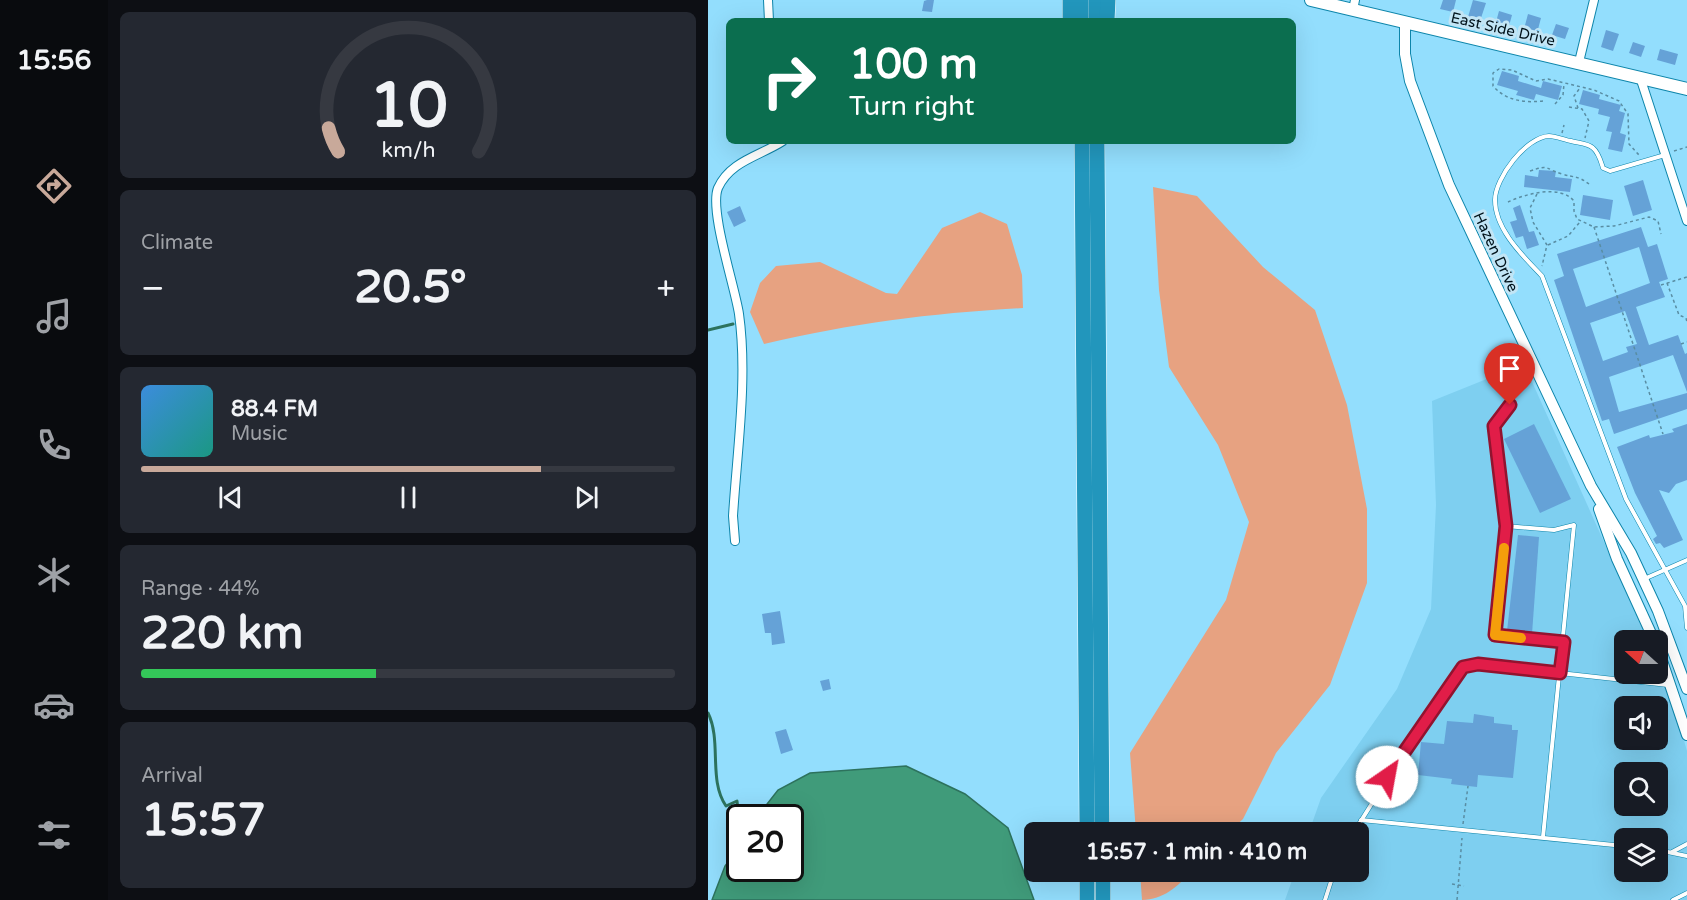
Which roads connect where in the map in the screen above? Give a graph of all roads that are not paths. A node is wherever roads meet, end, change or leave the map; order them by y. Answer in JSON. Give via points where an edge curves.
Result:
{"nodes":[{"id":1,"x":768,"y":0,"type":"edge"},
{"id":2,"x":1070,"y":0,"type":"edge"},
{"id":3,"x":1081,"y":0,"type":"edge"},
{"id":4,"x":1096,"y":0,"type":"edge"},
{"id":5,"x":1108,"y":0,"type":"edge"},
{"id":6,"x":1311,"y":0,"type":"edge"},
{"id":7,"x":1594,"y":0,"type":"edge"},
{"id":8,"x":1354,"y":5,"type":"edge"},
{"id":9,"x":770,"y":18,"type":"edge"},
{"id":10,"x":1070,"y":18,"type":"edge"},
{"id":11,"x":1081,"y":18,"type":"edge"},
{"id":12,"x":1096,"y":18,"type":"edge"},
{"id":13,"x":1107,"y":18,"type":"edge"},
{"id":14,"x":1405,"y":22,"type":"junction"},
{"id":15,"x":1579,"y":62,"type":"junction"},
{"id":16,"x":1640,"y":77,"type":"junction"},
{"id":17,"x":1687,"y":89,"type":"edge"},
{"id":18,"x":777,"y":144,"type":"edge"},
{"id":19,"x":1074,"y":144,"type":"edge"},
{"id":20,"x":1082,"y":144,"type":"edge"},
{"id":21,"x":1098,"y":144,"type":"edge"},
{"id":22,"x":1669,"y":153,"type":"junction"},
{"id":23,"x":1687,"y":221,"type":"edge"},
{"id":24,"x":1083,"y":265,"type":"junction"},
{"id":25,"x":1510,"y":405,"type":"dead end"},
{"id":26,"x":1591,"y":486,"type":"junction"},
{"id":27,"x":1506,"y":526,"type":"junction"},
{"id":28,"x":735,"y":541,"type":"dead end"},
{"id":29,"x":1687,"y":560,"type":"edge"},
{"id":30,"x":1667,"y":569,"type":"junction"},
{"id":31,"x":1644,"y":580,"type":"junction"},
{"id":32,"x":1687,"y":628,"type":"edge"},
{"id":33,"x":1649,"y":630,"type":"edge"},
{"id":34,"x":1564,"y":642,"type":"junction"},
{"id":35,"x":1560,"y":673,"type":"junction"},
{"id":36,"x":1668,"y":675,"type":"edge"},
{"id":37,"x":1614,"y":679,"type":"edge"},
{"id":38,"x":1662,"y":684,"type":"edge"},
{"id":39,"x":1672,"y":685,"type":"junction"},
{"id":40,"x":1687,"y":689,"type":"edge"},
{"id":41,"x":1687,"y":735,"type":"edge"},
{"id":42,"x":1361,"y":820,"type":"joint"},
{"id":43,"x":1087,"y":822,"type":"edge"},
{"id":44,"x":1102,"y":822,"type":"edge"},
{"id":45,"x":1543,"y":837,"type":"junction"},
{"id":46,"x":1687,"y":844,"type":"edge"},
{"id":47,"x":1614,"y":845,"type":"edge"},
{"id":48,"x":1668,"y":852,"type":"edge"},
{"id":49,"x":1672,"y":853,"type":"junction"},
{"id":50,"x":1687,"y":856,"type":"edge"},
{"id":51,"x":1087,"y":882,"type":"edge"},
{"id":52,"x":1103,"y":882,"type":"edge"},
{"id":53,"x":1331,"y":882,"type":"edge"},
{"id":54,"x":1687,"y":893,"type":"edge"},
{"id":55,"x":1087,"y":900,"type":"edge"},
{"id":56,"x":1103,"y":900,"type":"edge"},
{"id":57,"x":1325,"y":900,"type":"edge"},
{"id":58,"x":1673,"y":900,"type":"edge"}],
"edges":[{"from":1,"to":9,"type":"street"},
{"from":2,"to":10,"type":"highway"},
{"from":3,"to":11,"type":"highway"},
{"from":4,"to":12,"type":"highway"},
{"from":5,"to":13,"type":"highway"},
{"from":6,"to":8,"type":"main road","name":"East Side Drive"},
{"from":7,"to":15,"type":"street"},
{"from":8,"to":14,"type":"main road","name":"East Side Drive"},
{"from":14,"to":15,"type":"main road","name":"East Side Drive"},
{"from":14,"to":26,"type":"street","name":"Hazen Drive","via":[[1410,81],[1449,185]]},
{"from":15,"to":16,"type":"main road","name":"East Side Drive"},
{"from":16,"to":17,"type":"main road","name":"East Side Drive"},
{"from":16,"to":22,"type":"street"},
{"from":18,"to":28,"type":"street","via":[[735,165],[717,191],[717,212],[742,346]]},
{"from":19,"to":24,"type":"highway"},
{"from":20,"to":24,"type":"highway"},
{"from":21,"to":44,"type":"highway"},
{"from":22,"to":23,"type":"street"},
{"from":22,"to":30,"type":"lane","via":[[1610,171],[1603,168],[1597,152],[1589,145],[1548,136],[1525,148],[1502,179],[1495,201],[1513,245],[1540,274],[1626,500],[1654,554]]},
{"from":24,"to":43,"type":"highway"},
{"from":25,"to":27,"type":"lane","via":[[1494,426]]},
{"from":26,"to":31,"type":"street","name":"Hazen Drive"},
{"from":26,"to":33,"type":"street","name":"Hazen Drive","via":[[1617,559]]},
{"from":27,"to":34,"type":"lane","via":[[1495,635]]},
{"from":27,"to":34,"type":"lane","via":[[1554,530],[1574,525]]},
{"from":29,"to":30,"type":"lane"},
{"from":30,"to":31,"type":"lane"},
{"from":30,"to":32,"type":"lane","via":[[1685,606]]},
{"from":31,"to":40,"type":"street","name":"Hazen Drive"},
{"from":34,"to":35,"type":"lane"},
{"from":35,"to":37,"type":"lane"},
{"from":35,"to":42,"type":"lane","via":[[1478,664],[1463,667]]},
{"from":35,"to":45,"type":"lane"},
{"from":36,"to":39,"type":"street"},
{"from":38,"to":39,"type":"lane"},
{"from":39,"to":41,"type":"street"},
{"from":42,"to":45,"type":"lane"},
{"from":45,"to":47,"type":"lane"},
{"from":46,"to":49,"type":"lane"},
{"from":48,"to":49,"type":"lane"},
{"from":49,"to":50,"type":"lane"},
{"from":51,"to":55,"type":"highway"},
{"from":52,"to":56,"type":"highway"},
{"from":53,"to":57,"type":"lane"},
{"from":54,"to":58,"type":"lane"}]}
